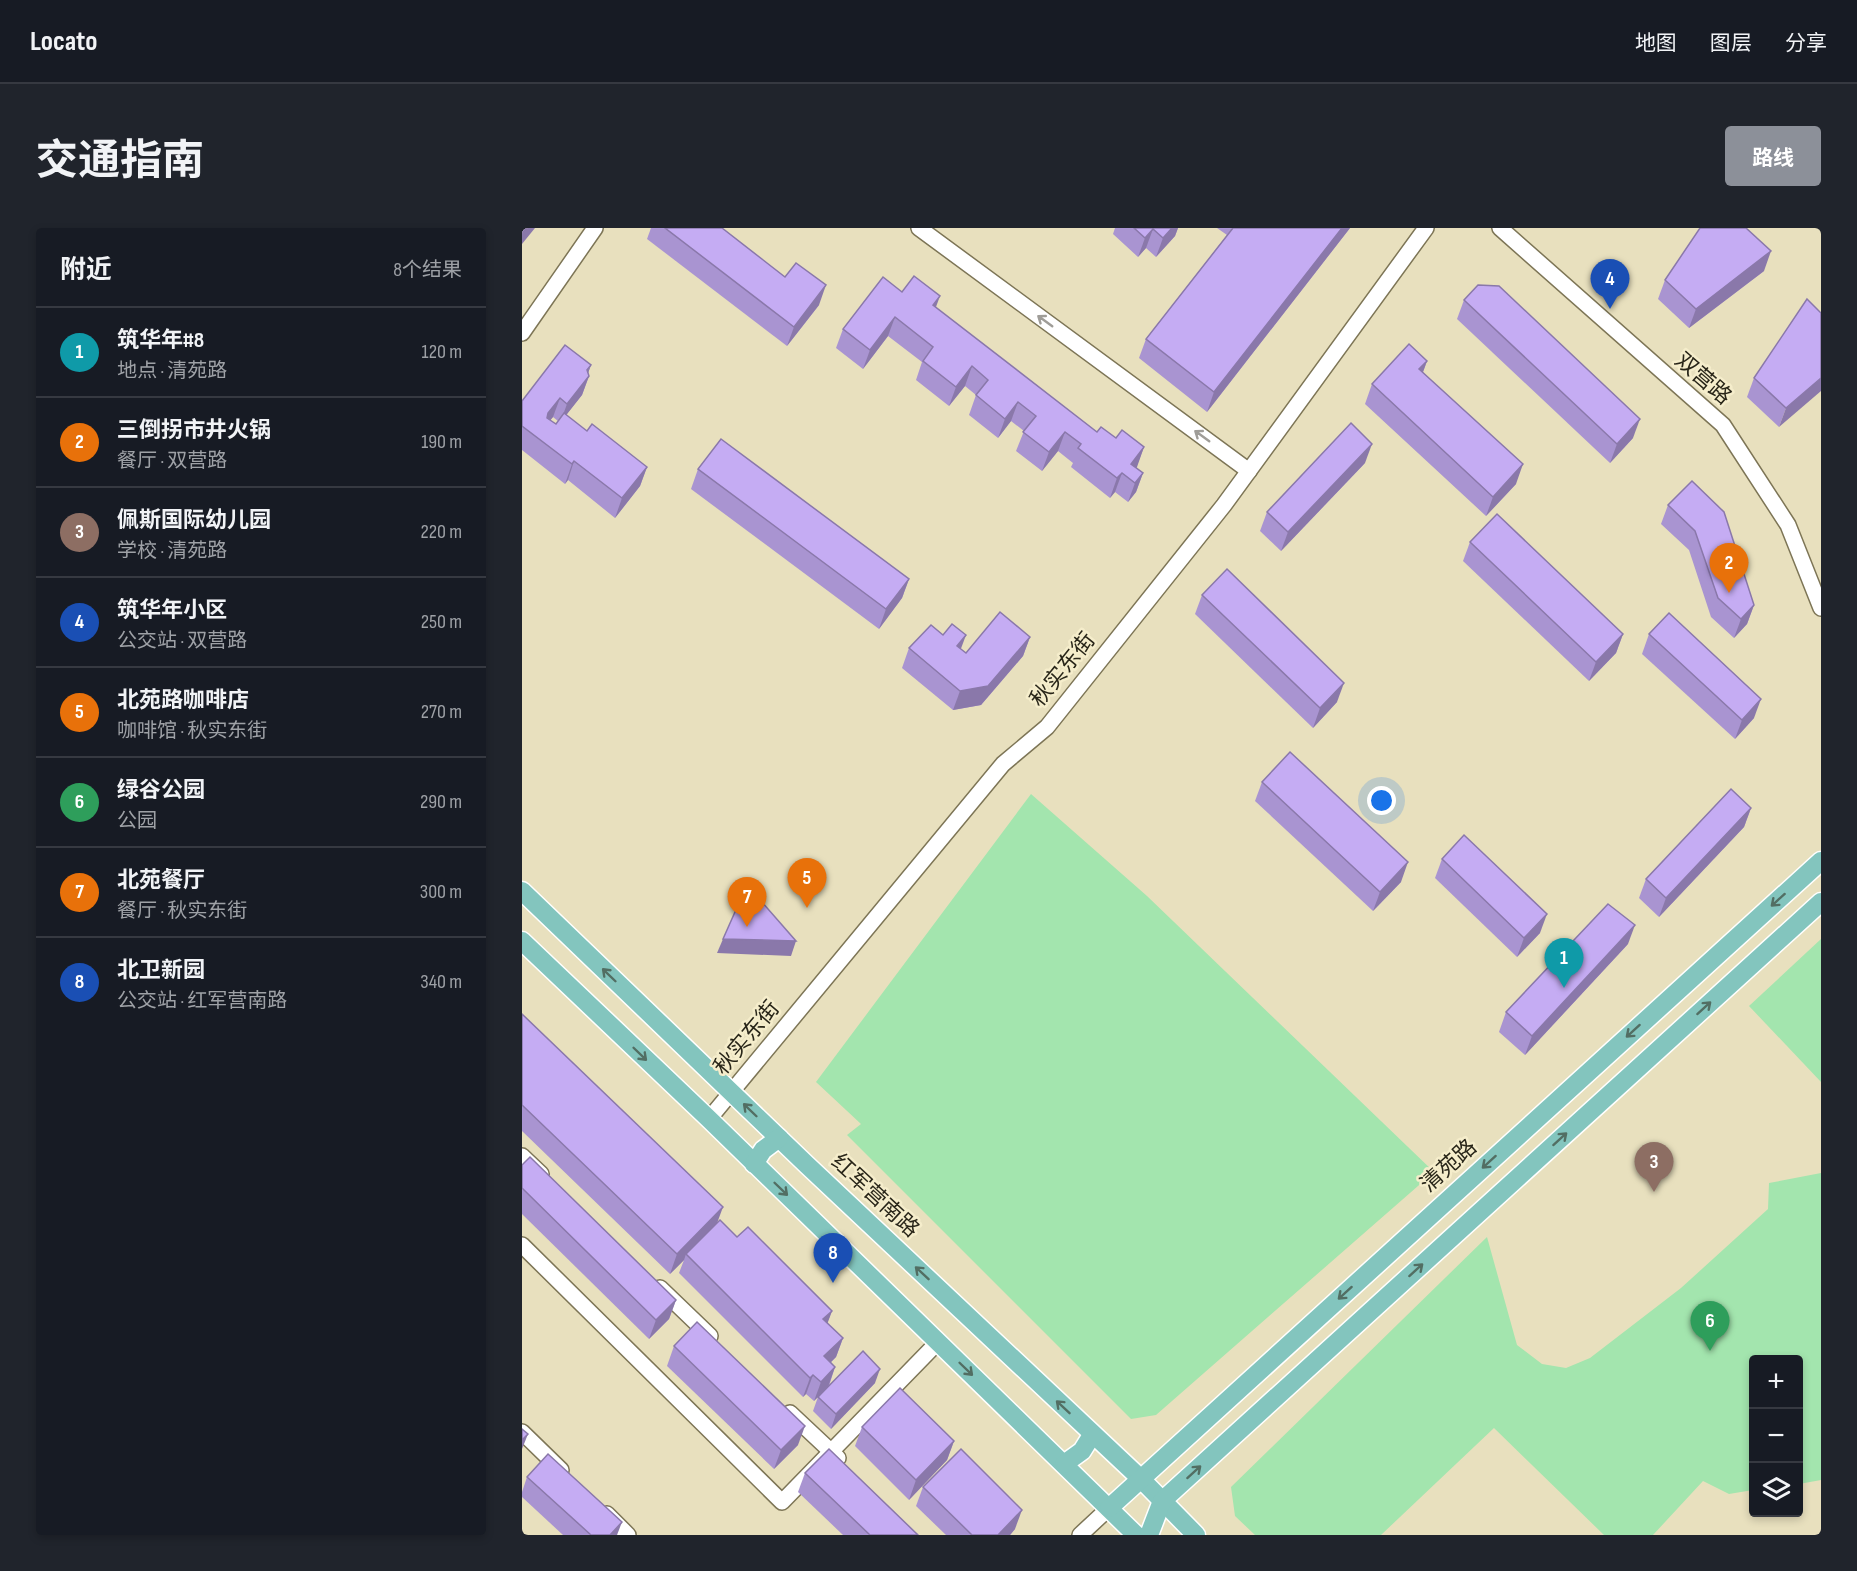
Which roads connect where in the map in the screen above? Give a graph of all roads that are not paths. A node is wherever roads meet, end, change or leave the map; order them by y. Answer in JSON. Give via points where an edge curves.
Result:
{"nodes":[{"id":1,"x":595,"y":228,"type":"edge"},
{"id":2,"x":919,"y":228,"type":"edge"},
{"id":3,"x":1426,"y":228,"type":"edge"},
{"id":4,"x":1500,"y":228,"type":"edge"},
{"id":5,"x":522,"y":333,"type":"edge"},
{"id":6,"x":1249,"y":471,"type":"junction"},
{"id":7,"x":1821,"y":608,"type":"edge"},
{"id":8,"x":1821,"y":861,"type":"edge"},
{"id":9,"x":522,"y":891,"type":"edge"},
{"id":10,"x":1821,"y":902,"type":"edge"},
{"id":11,"x":522,"y":941,"type":"edge"},
{"id":12,"x":732,"y":1092,"type":"junction"},
{"id":13,"x":709,"y":1119,"type":"junction"},
{"id":14,"x":779,"y":1138,"type":"junction"},
{"id":15,"x":522,"y":1156,"type":"edge"},
{"id":16,"x":754,"y":1164,"type":"junction"},
{"id":17,"x":548,"y":1180,"type":"edge"},
{"id":18,"x":522,"y":1245,"type":"edge"},
{"id":19,"x":651,"y":1279,"type":"edge"},
{"id":20,"x":938,"y":1342,"type":"junction"},
{"id":21,"x":719,"y":1345,"type":"edge"},
{"id":22,"x":779,"y":1402,"type":"edge"},
{"id":23,"x":522,"y":1432,"type":"edge"},
{"id":24,"x":1092,"y":1435,"type":"junction"},
{"id":25,"x":831,"y":1452,"type":"junction"},
{"id":26,"x":1064,"y":1464,"type":"junction"},
{"id":27,"x":847,"y":1467,"type":"edge"},
{"id":28,"x":1140,"y":1478,"type":"junction"},
{"id":29,"x":571,"y":1480,"type":"edge"},
{"id":30,"x":1162,"y":1501,"type":"junction"},
{"id":31,"x":595,"y":1503,"type":"edge"},
{"id":32,"x":1109,"y":1508,"type":"junction"},
{"id":33,"x":628,"y":1535,"type":"edge"},
{"id":34,"x":1080,"y":1535,"type":"edge"},
{"id":35,"x":1136,"y":1535,"type":"edge"},
{"id":36,"x":1149,"y":1535,"type":"edge"},
{"id":37,"x":1196,"y":1535,"type":"edge"}],
"edges":[{"from":1,"to":5,"type":"street"},
{"from":6,"to":2,"type":"street","one_way":true},
{"from":3,"to":6,"type":"street","name":"秋实东街"},
{"from":4,"to":7,"type":"street","name":"双营路","via":[[1723,425],[1788,525]]},
{"from":6,"to":12,"type":"street","name":"秋实东街","via":[[1047,727],[1003,764]]},
{"from":8,"to":28,"type":"main road","name":"清苑路","one_way":true},
{"from":12,"to":9,"type":"main road","name":"红军营南路","one_way":true},
{"from":30,"to":10,"type":"main road","one_way":true},
{"from":11,"to":13,"type":"main road","one_way":true},
{"from":12,"to":13,"type":"street","name":"秋实东街"},
{"from":14,"to":12,"type":"main road","name":"红军营南路","one_way":true},
{"from":13,"to":16,"type":"main road"},
{"from":14,"to":16,"type":"main road","via":[[763,1150]]},
{"from":24,"to":14,"type":"main road","name":"红军营南路","one_way":true},
{"from":15,"to":17,"type":"street"},
{"from":16,"to":20,"type":"main road","one_way":true},
{"from":18,"to":25,"type":"street","via":[[782,1502]]},
{"from":19,"to":21,"type":"street"},
{"from":20,"to":25,"type":"street"},
{"from":20,"to":26,"type":"main road","one_way":true},
{"from":22,"to":25,"type":"street"},
{"from":23,"to":29,"type":"street"},
{"from":24,"to":26,"type":"main road","via":[[1082,1451]]},
{"from":24,"to":28,"type":"main road","name":"红军营南路"},
{"from":25,"to":27,"type":"street"},
{"from":26,"to":32,"type":"main road"},
{"from":28,"to":30,"type":"main road","name":"红军营南路"},
{"from":28,"to":32,"type":"main road","name":"清苑路"},
{"from":30,"to":36,"type":"main road"},
{"from":30,"to":37,"type":"main road","name":"红军营南路"},
{"from":31,"to":33,"type":"street"},
{"from":32,"to":34,"type":"street"},
{"from":32,"to":35,"type":"main road"}]}
